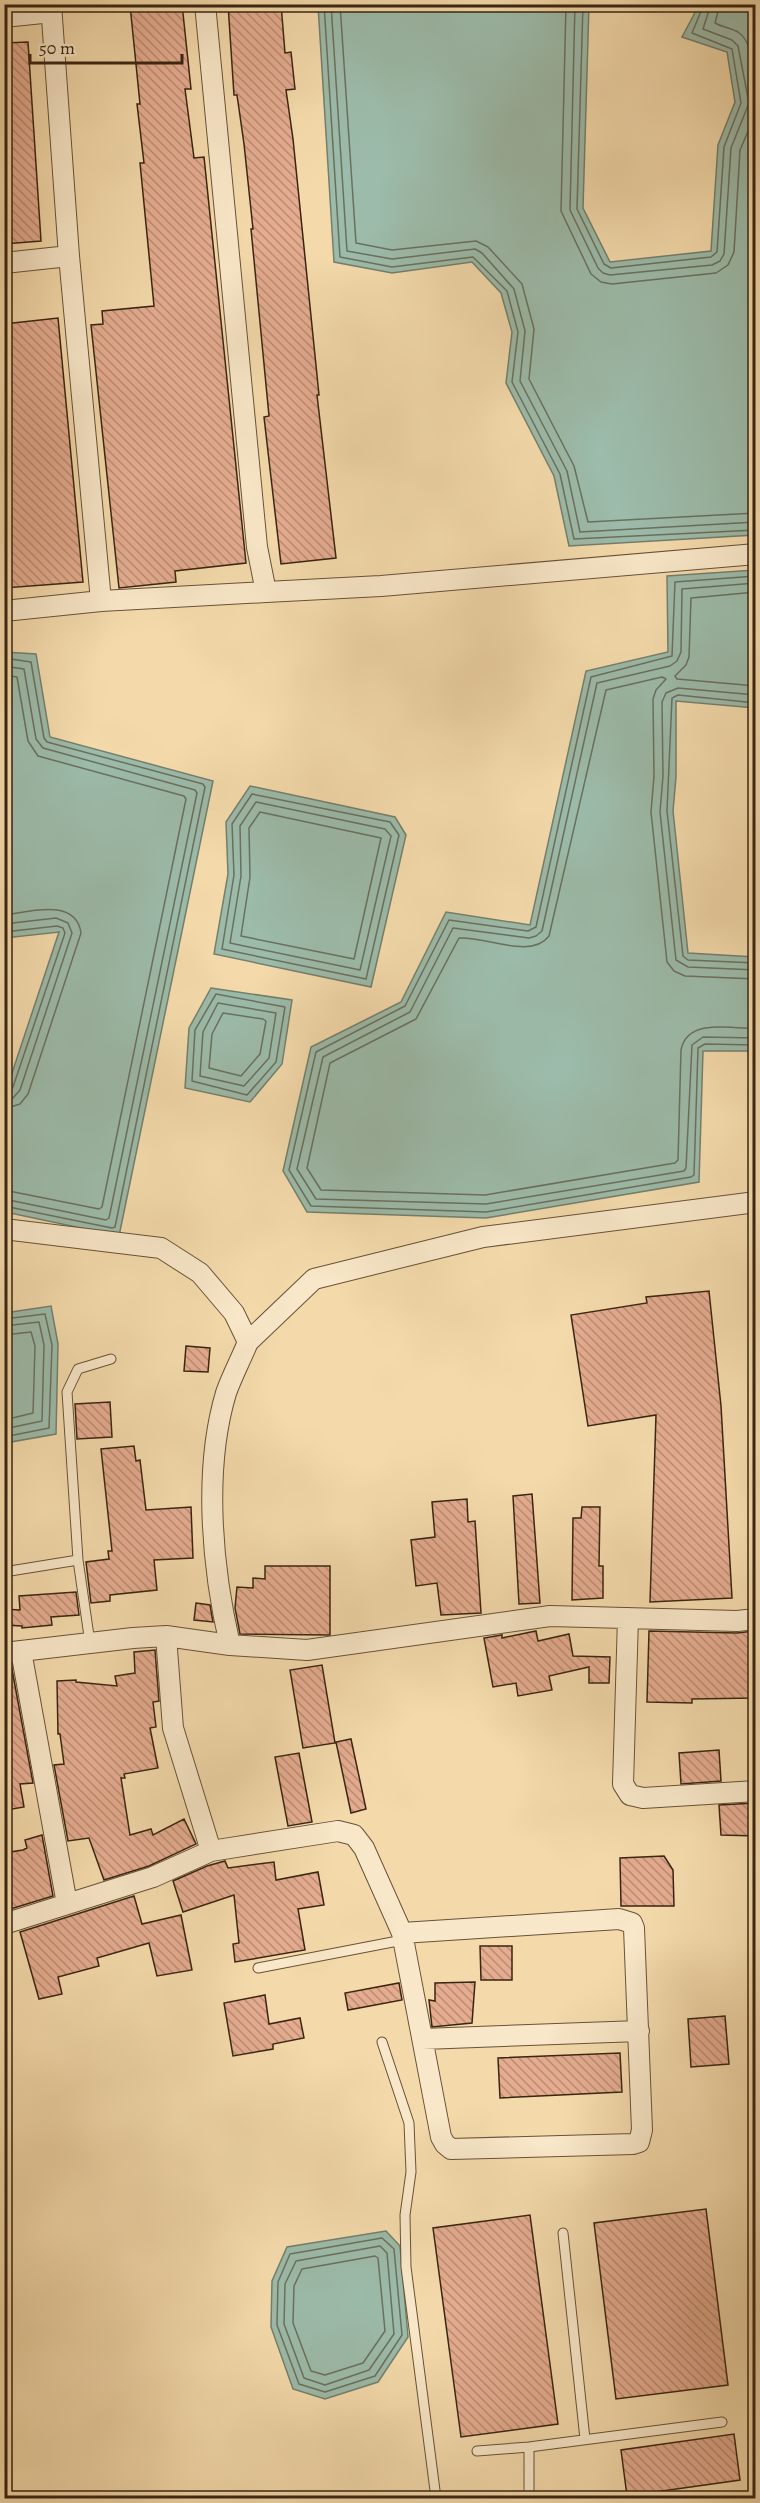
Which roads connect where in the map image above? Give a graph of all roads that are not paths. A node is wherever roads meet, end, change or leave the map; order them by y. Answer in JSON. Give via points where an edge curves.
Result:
{"nodes":[{"id":1,"x":204,"y":4,"type":"edge"},
{"id":2,"x":52,"y":8,"type":"edge"},
{"id":3,"x":4,"y":17,"type":"edge"},
{"id":4,"x":69,"y":256,"type":"junction"},
{"id":5,"x":4,"y":263,"type":"edge"},
{"id":6,"x":756,"y":554,"type":"edge"},
{"id":7,"x":266,"y":592,"type":"junction"},
{"id":8,"x":101,"y":601,"type":"junction"},
{"id":9,"x":4,"y":610,"type":"edge"},
{"id":10,"x":756,"y":1202,"type":"edge"},
{"id":11,"x":4,"y":1229,"type":"edge"},
{"id":12,"x":248,"y":1342,"type":"junction"},
{"id":13,"x":111,"y":1359,"type":"dead end"},
{"id":14,"x":78,"y":1560,"type":"junction"},
{"id":15,"x":4,"y":1572,"type":"edge"},
{"id":16,"x":628,"y":1618,"type":"junction"},
{"id":17,"x":756,"y":1619,"type":"edge"},
{"id":18,"x":166,"y":1636,"type":"junction"},
{"id":19,"x":90,"y":1643,"type":"junction"},
{"id":20,"x":230,"y":1645,"type":"junction"},
{"id":21,"x":13,"y":1652,"type":"edge"},
{"id":22,"x":756,"y":1791,"type":"edge"},
{"id":23,"x":211,"y":1851,"type":"junction"},
{"id":24,"x":67,"y":1904,"type":"junction"},
{"id":25,"x":4,"y":1924,"type":"edge"},
{"id":26,"x":402,"y":1936,"type":"junction"},
{"id":27,"x":258,"y":1968,"type":"dead end"},
{"id":28,"x":639,"y":2031,"type":"junction"},
{"id":29,"x":423,"y":2039,"type":"junction"},
{"id":30,"x":382,"y":2042,"type":"dead end"},
{"id":31,"x":563,"y":2233,"type":"dead end"},
{"id":32,"x":722,"y":2422,"type":"dead end"},
{"id":33,"x":585,"y":2439,"type":"junction"},
{"id":34,"x":529,"y":2446,"type":"junction"},
{"id":35,"x":477,"y":2451,"type":"dead end"},
{"id":36,"x":436,"y":2499,"type":"edge"},
{"id":37,"x":529,"y":2499,"type":"edge"}],
"edges":[{"from":1,"to":7,"type":"street","via":[[257,548]]},
{"from":2,"to":3,"type":"street"},
{"from":2,"to":4,"type":"street"},
{"from":4,"to":5,"type":"street"},
{"from":4,"to":8,"type":"street"},
{"from":6,"to":7,"type":"street"},
{"from":7,"to":8,"type":"street"},
{"from":8,"to":9,"type":"street"},
{"from":10,"to":12,"type":"street","via":[[483,1237],[314,1279]]},
{"from":11,"to":12,"type":"street","via":[[161,1248],[200,1274],[234,1312]]},
{"from":12,"to":20,"type":"street","via":[[226,1393],[217,1433],[212,1500],[220,1601]]},
{"from":13,"to":14,"type":"lane","via":[[78,1369],[67,1392]]},
{"from":14,"to":15,"type":"lane"},
{"from":14,"to":19,"type":"lane"},
{"from":16,"to":17,"type":"street"},
{"from":16,"to":20,"type":"street","via":[[550,1616],[306,1650]]},
{"from":16,"to":22,"type":"street","via":[[623,1784],[630,1795],[643,1798]]},
{"from":18,"to":19,"type":"street"},
{"from":18,"to":20,"type":"street"},
{"from":18,"to":23,"type":"street","via":[[173,1728]]},
{"from":19,"to":21,"type":"street"},
{"from":21,"to":24,"type":"street"},
{"from":23,"to":24,"type":"street","via":[[153,1877]]},
{"from":23,"to":26,"type":"street","via":[[338,1831],[354,1835],[364,1848]]},
{"from":24,"to":25,"type":"street"},
{"from":26,"to":27,"type":"lane"},
{"from":26,"to":28,"type":"street","via":[[619,1918],[632,1923]]},
{"from":26,"to":29,"type":"street"},
{"from":28,"to":29,"type":"street"},
{"from":28,"to":29,"type":"street","via":[[642,2130],[639,2142],[633,2144],[450,2148],[441,2137]]},
{"from":30,"to":36,"type":"lane","via":[[409,2123],[411,2172],[405,2215],[406,2267]]},
{"from":31,"to":33,"type":"lane"},
{"from":32,"to":33,"type":"lane"},
{"from":33,"to":34,"type":"lane"},
{"from":34,"to":35,"type":"lane"},
{"from":34,"to":37,"type":"lane"}]}
